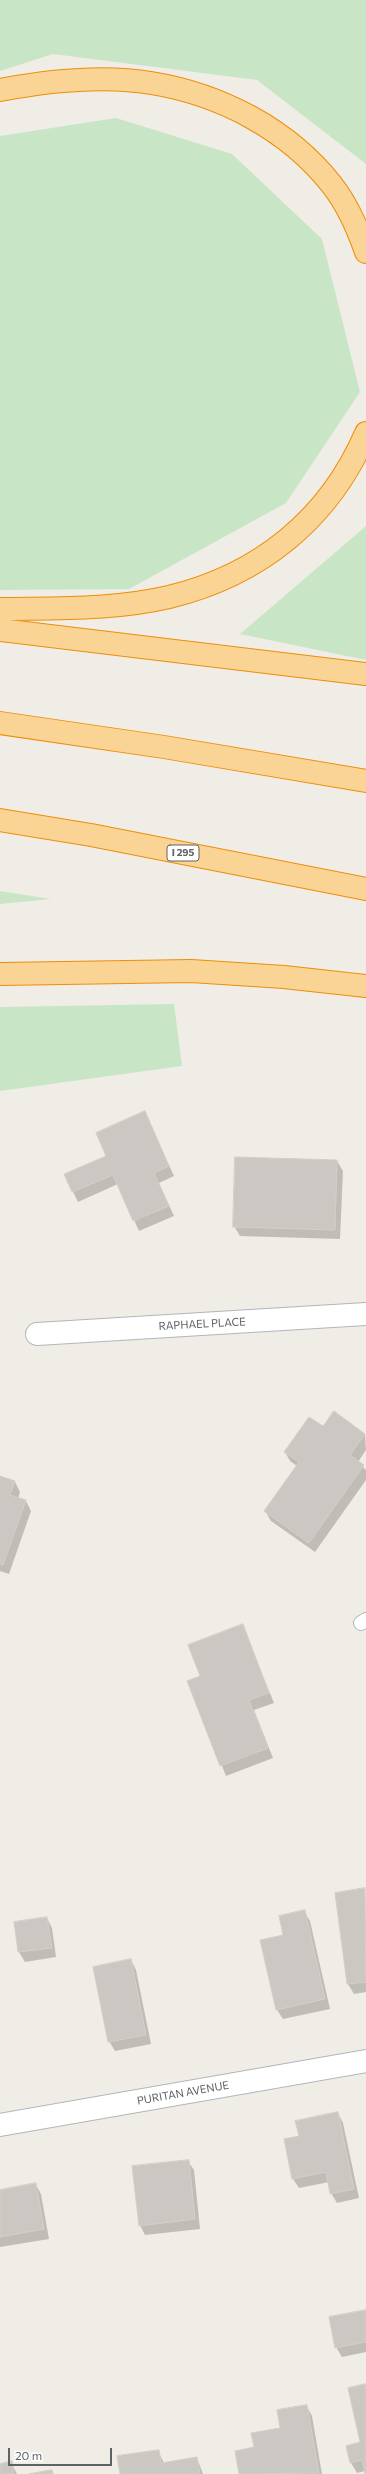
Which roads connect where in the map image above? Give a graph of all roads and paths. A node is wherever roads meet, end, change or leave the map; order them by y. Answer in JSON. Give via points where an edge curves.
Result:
{"nodes":[{"id":1,"x":0,"y":90,"type":"edge"},
{"id":2,"x":366,"y":252,"type":"edge"},
{"id":3,"x":366,"y":433,"type":"edge"},
{"id":4,"x":0,"y":609,"type":"edge"},
{"id":5,"x":0,"y":630,"type":"edge"},
{"id":6,"x":366,"y":674,"type":"edge"},
{"id":7,"x":0,"y":723,"type":"edge"},
{"id":8,"x":366,"y":781,"type":"edge"},
{"id":9,"x":0,"y":820,"type":"edge"},
{"id":10,"x":366,"y":889,"type":"edge"},
{"id":11,"x":0,"y":974,"type":"edge"},
{"id":12,"x":366,"y":986,"type":"edge"},
{"id":13,"x":366,"y":1314,"type":"edge"},
{"id":14,"x":38,"y":1334,"type":"dead end"},
{"id":15,"x":366,"y":2061,"type":"edge"},
{"id":16,"x":0,"y":2125,"type":"edge"}],
"edges":[{"from":1,"to":2,"type":"highway","via":[[83,80],[118,81],[177,88],[210,98],[271,129],[312,164],[332,185],[348,212]]},
{"from":3,"to":4,"type":"highway","via":[[348,471],[330,496],[280,547],[245,568],[169,596],[124,604]]},
{"from":5,"to":6,"type":"highway"},
{"from":7,"to":8,"type":"highway"},
{"from":9,"to":10,"type":"highway","number":"I 295"},
{"from":11,"to":12,"type":"highway","via":[[191,971]]},
{"from":13,"to":14,"type":"street","name":"RAPHAEL PLACE"},
{"from":15,"to":16,"type":"street","name":"PURITAN AVENUE"}]}
